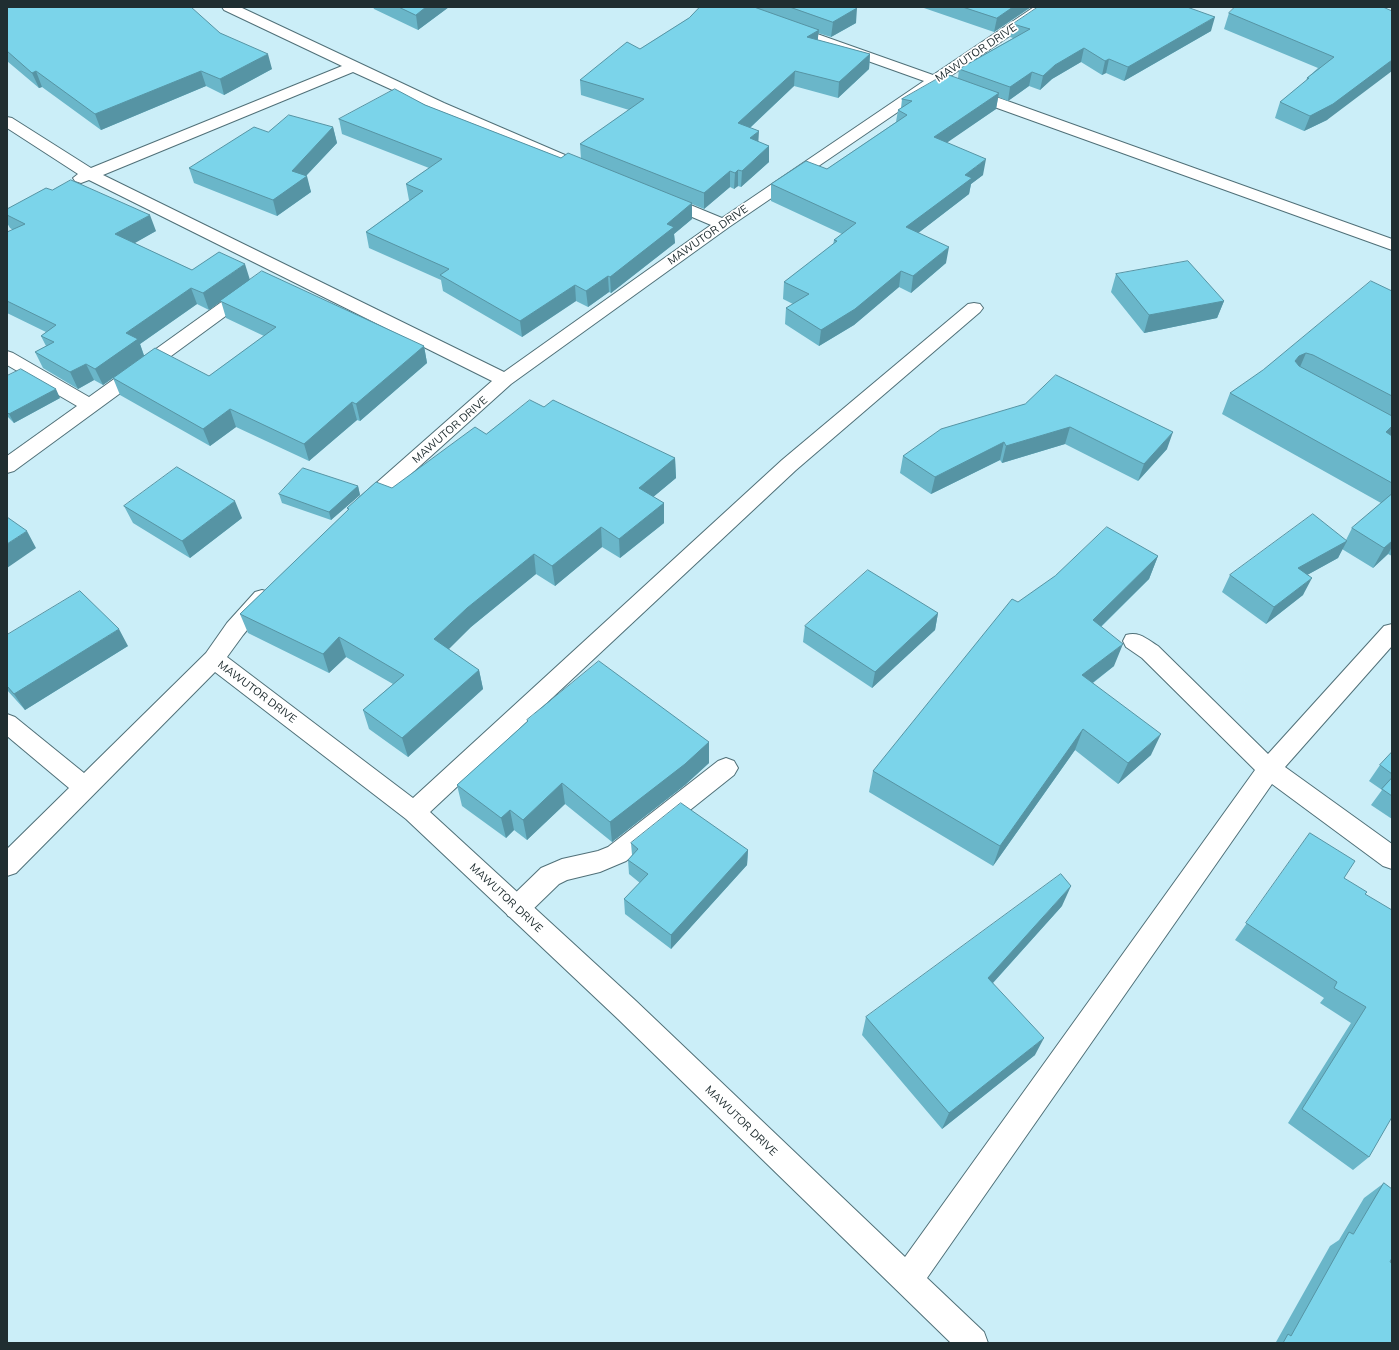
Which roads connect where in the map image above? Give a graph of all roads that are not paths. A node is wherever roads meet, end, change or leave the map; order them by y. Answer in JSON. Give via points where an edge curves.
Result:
{"nodes":[{"id":1,"x":229,"y":7,"type":"edge"},
{"id":2,"x":1043,"y":7,"type":"edge"},
{"id":3,"x":776,"y":23,"type":"edge"},
{"id":4,"x":352,"y":67,"type":"junction"},
{"id":5,"x":936,"y":80,"type":"junction"},
{"id":6,"x":7,"y":120,"type":"edge"},
{"id":7,"x":577,"y":165,"type":"edge"},
{"id":8,"x":89,"y":174,"type":"junction"},
{"id":9,"x":69,"y":184,"type":"edge"},
{"id":10,"x":650,"y":194,"type":"edge"},
{"id":11,"x":723,"y":224,"type":"junction"},
{"id":12,"x":1392,"y":245,"type":"edge"},
{"id":13,"x":268,"y":277,"type":"junction"},
{"id":14,"x":974,"y":308,"type":"dead end"},
{"id":15,"x":7,"y":357,"type":"edge"},
{"id":16,"x":505,"y":380,"type":"junction"},
{"id":17,"x":90,"y":406,"type":"junction"},
{"id":18,"x":7,"y":466,"type":"edge"},
{"id":19,"x":348,"y":519,"type":"edge"},
{"id":20,"x":274,"y":585,"type":"edge"},
{"id":21,"x":1392,"y":632,"type":"edge"},
{"id":22,"x":1134,"y":641,"type":"dead end"},
{"id":23,"x":214,"y":659,"type":"junction"},
{"id":24,"x":7,"y":723,"type":"edge"},
{"id":25,"x":726,"y":768,"type":"dead end"},
{"id":26,"x":1269,"y":769,"type":"junction"},
{"id":27,"x":84,"y":787,"type":"junction"},
{"id":28,"x":414,"y":812,"type":"junction"},
{"id":29,"x":1392,"y":858,"type":"edge"},
{"id":30,"x":7,"y":865,"type":"edge"},
{"id":31,"x":517,"y":908,"type":"junction"},
{"id":32,"x":907,"y":1280,"type":"junction"},
{"id":33,"x":973,"y":1343,"type":"edge"}],
"edges":[{"from":1,"to":4,"type":"street"},
{"from":2,"to":5,"type":"street","name":"MAWUTOR DRIVE"},
{"from":3,"to":5,"type":"street"},
{"from":4,"to":7,"type":"street","via":[[503,135]]},
{"from":4,"to":8,"type":"street"},
{"from":5,"to":11,"type":"street","name":"MAWUTOR DRIVE"},
{"from":5,"to":12,"type":"street"},
{"from":6,"to":8,"type":"street"},
{"from":8,"to":9,"type":"street"},
{"from":8,"to":13,"type":"street"},
{"from":10,"to":11,"type":"street"},
{"from":11,"to":16,"type":"street","name":"MAWUTOR DRIVE"},
{"from":13,"to":16,"type":"street"},
{"from":13,"to":17,"type":"street"},
{"from":14,"to":28,"type":"street","via":[[789,465]]},
{"from":15,"to":17,"type":"street"},
{"from":16,"to":19,"type":"street","name":"MAWUTOR DRIVE"},
{"from":17,"to":18,"type":"street"},
{"from":20,"to":23,"type":"street","name":"MAWUTOR DRIVE","via":[[235,629]]},
{"from":21,"to":26,"type":"street"},
{"from":22,"to":26,"type":"street","via":[[1150,652]]},
{"from":23,"to":27,"type":"street"},
{"from":23,"to":28,"type":"street","name":"MAWUTOR DRIVE"},
{"from":24,"to":27,"type":"street"},
{"from":25,"to":31,"type":"street","via":[[617,854],[550,876]]},
{"from":26,"to":29,"type":"street"},
{"from":26,"to":32,"type":"street"},
{"from":27,"to":30,"type":"street"},
{"from":28,"to":31,"type":"street","name":"MAWUTOR DRIVE"},
{"from":31,"to":32,"type":"street","name":"MAWUTOR DRIVE","via":[[627,1010]]},
{"from":32,"to":33,"type":"street","name":"MAWUTOR DRIVE"}]}
